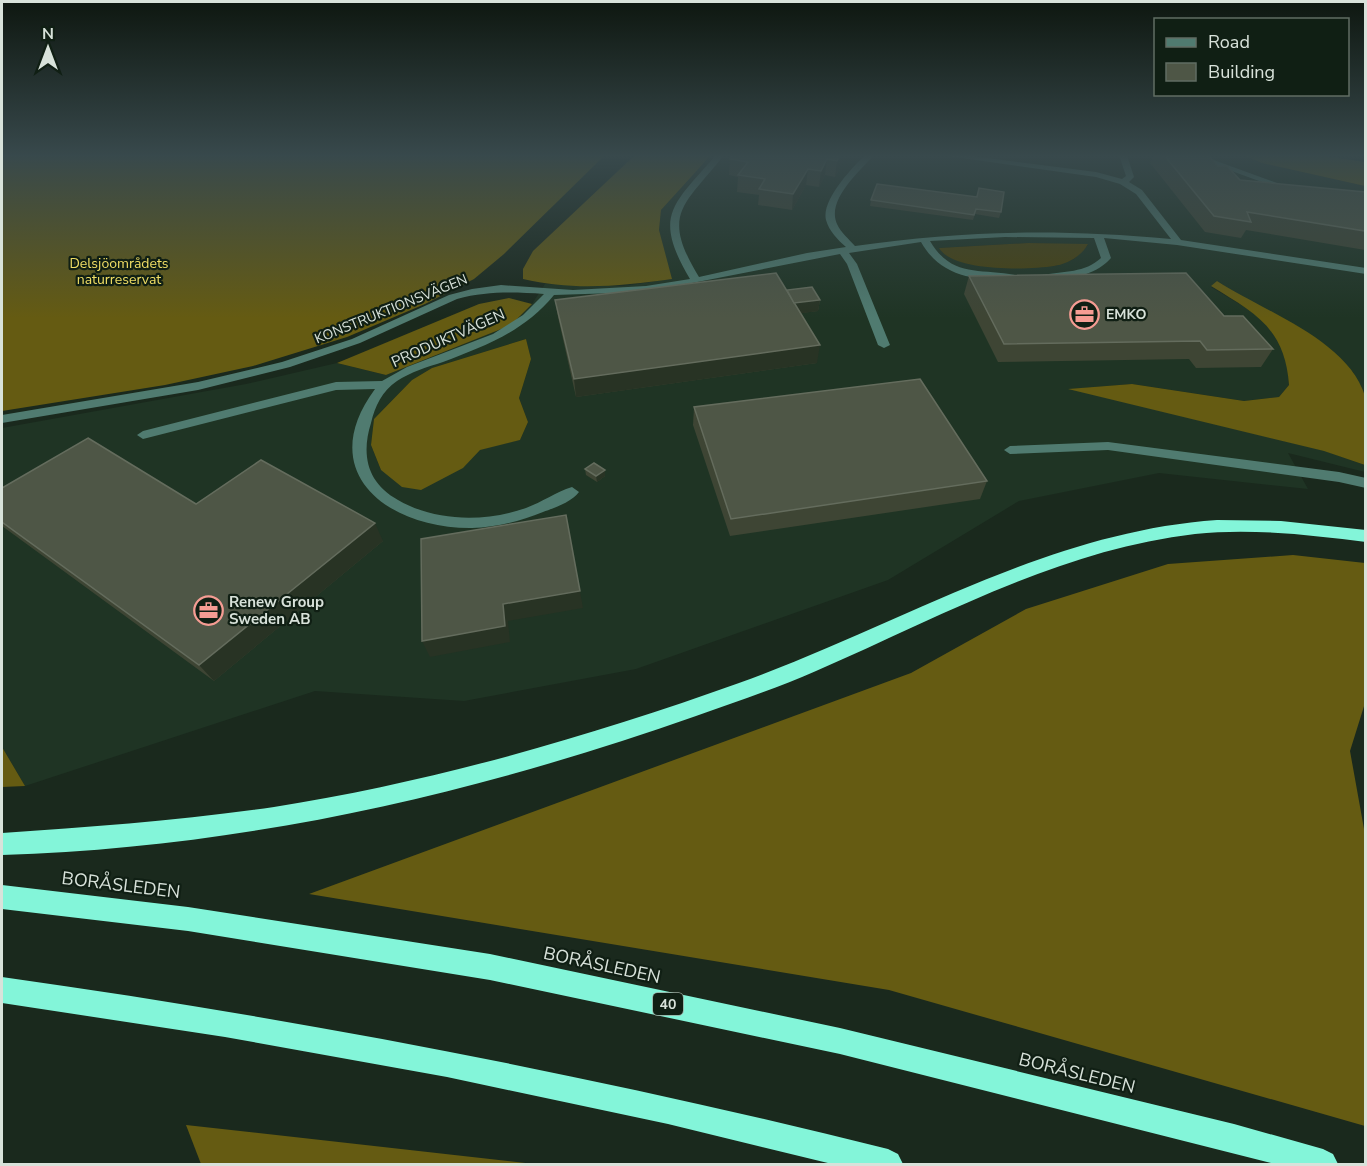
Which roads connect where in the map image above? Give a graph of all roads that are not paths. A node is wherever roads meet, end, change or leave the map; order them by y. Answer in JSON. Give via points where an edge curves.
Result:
{"nodes":[{"id":1,"x":676,"y":209,"type":"edge"},
{"id":2,"x":832,"y":209,"type":"edge"},
{"id":3,"x":1153,"y":209,"type":"edge"},
{"id":4,"x":1098,"y":235,"type":"junction"},
{"id":5,"x":924,"y":239,"type":"junction"},
{"id":6,"x":1177,"y":242,"type":"junction"},
{"id":7,"x":847,"y":249,"type":"junction"},
{"id":8,"x":1365,"y":271,"type":"edge"},
{"id":9,"x":1038,"y":277,"type":"edge"},
{"id":10,"x":1018,"y":278,"type":"edge"},
{"id":11,"x":696,"y":281,"type":"junction"},
{"id":12,"x":551,"y":292,"type":"junction"},
{"id":13,"x":884,"y":345,"type":"dead end"},
{"id":14,"x":384,"y":385,"type":"junction"},
{"id":15,"x":2,"y":419,"type":"edge"},
{"id":16,"x":143,"y":435,"type":"dead end"},
{"id":17,"x":1010,"y":450,"type":"dead end"},
{"id":18,"x":1365,"y":483,"type":"edge"},
{"id":19,"x":572,"y":492,"type":"dead end"},
{"id":20,"x":1365,"y":536,"type":"edge"},
{"id":21,"x":2,"y":844,"type":"edge"},
{"id":22,"x":2,"y":897,"type":"edge"},
{"id":23,"x":2,"y":990,"type":"edge"},
{"id":24,"x":760,"y":1131,"type":"junction"},
{"id":25,"x":838,"y":1164,"type":"edge"},
{"id":26,"x":888,"y":1164,"type":"edge"},
{"id":27,"x":1323,"y":1164,"type":"edge"}],
"edges":[{"from":1,"to":11,"type":"street","via":[[671,228]]},
{"from":2,"to":7,"type":"street","via":[[835,230]]},
{"from":3,"to":6,"type":"street"},
{"from":4,"to":5,"type":"street","name":"KONSTRUKTIONSVÄGEN","via":[[1005,234]]},
{"from":4,"to":6,"type":"street","name":"KONSTRUKTIONSVÄGEN"},
{"from":4,"to":9,"type":"street","via":[[1106,258],[1098,266],[1058,277]]},
{"from":5,"to":7,"type":"street","name":"KONSTRUKTIONSVÄGEN"},
{"from":5,"to":10,"type":"street","via":[[936,258],[950,266],[971,273]]},
{"from":6,"to":8,"type":"street","name":"KONSTRUKTIONSVÄGEN"},
{"from":7,"to":11,"type":"street","name":"KONSTRUKTIONSVÄGEN"},
{"from":7,"to":13,"type":"street"},
{"from":11,"to":12,"type":"street","name":"KONSTRUKTIONSVÄGEN","via":[[623,291]]},
{"from":12,"to":14,"type":"street","name":"PRODUKTVÄGEN","via":[[537,311],[512,329],[410,369]]},
{"from":12,"to":15,"type":"street","name":"KONSTRUKTIONSVÄGEN","via":[[501,288],[472,292],[356,341],[286,365],[198,386]]},
{"from":14,"to":16,"type":"street","via":[[336,386]]},
{"from":14,"to":19,"type":"street","name":"PRODUKTVÄGEN","via":[[366,416],[357,459],[369,483],[407,512],[432,520],[496,520],[522,515]]},
{"from":17,"to":18,"type":"street","via":[[1108,446]]},
{"from":20,"to":21,"type":"highway","via":[[1248,526],[1196,528],[1140,537],[1027,570],[804,667],[551,755],[431,786],[288,814],[145,834]]},
{"from":22,"to":27,"type":"highway","name":"BORÅSLEDEN","number":"40","via":[[188,919],[490,967],[840,1041],[1234,1138]]},
{"from":23,"to":24,"type":"highway","via":[[134,1008],[466,1066]]},
{"from":24,"to":25,"type":"highway"},
{"from":24,"to":26,"type":"highway"}]}
